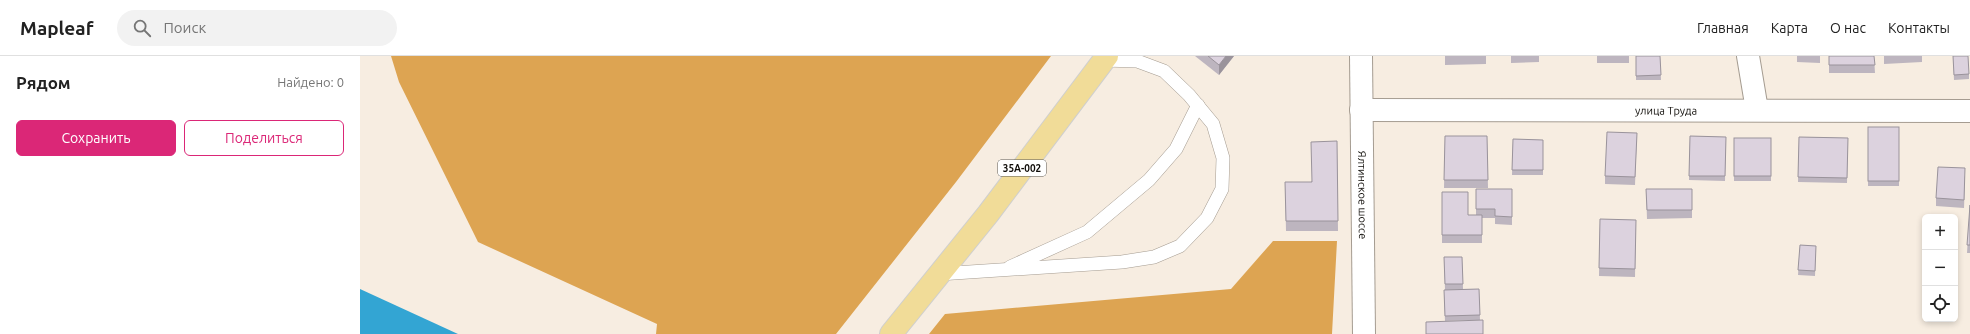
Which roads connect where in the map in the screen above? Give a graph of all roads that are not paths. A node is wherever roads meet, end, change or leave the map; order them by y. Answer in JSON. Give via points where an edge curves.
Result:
{"nodes":[{"id":1,"x":1361,"y":56,"type":"edge"},
{"id":2,"x":1748,"y":56,"type":"edge"},
{"id":3,"x":1105,"y":58,"type":"edge"},
{"id":4,"x":1198,"y":105,"type":"junction"},
{"id":5,"x":1361,"y":110,"type":"junction"},
{"id":6,"x":1757,"y":110,"type":"junction"},
{"id":7,"x":1970,"y":111,"type":"edge"},
{"id":8,"x":1003,"y":270,"type":"junction"},
{"id":9,"x":938,"y":274,"type":"junction"},
{"id":10,"x":891,"y":334,"type":"edge"},
{"id":11,"x":1364,"y":334,"type":"edge"}],
"edges":[{"from":1,"to":5,"type":"street","name":"Ялтинское шоссе"},
{"from":2,"to":6,"type":"street"},
{"from":3,"to":4,"type":"lane","via":[[1137,61],[1164,71]]},
{"from":3,"to":9,"type":"main road","number":"35А-002","via":[[988,214]]},
{"from":4,"to":8,"type":"lane","via":[[1176,149],[1149,180],[1087,232]]},
{"from":4,"to":8,"type":"lane","via":[[1213,124],[1223,158],[1222,189],[1207,218],[1180,246],[1154,257],[1122,262]]},
{"from":5,"to":6,"type":"street","name":"улица Труда"},
{"from":5,"to":11,"type":"street","name":"Ялтинское шоссе"},
{"from":6,"to":7,"type":"street","name":"улица Труда"},
{"from":8,"to":9,"type":"lane"},
{"from":9,"to":10,"type":"main road","number":"35А-002"}]}
